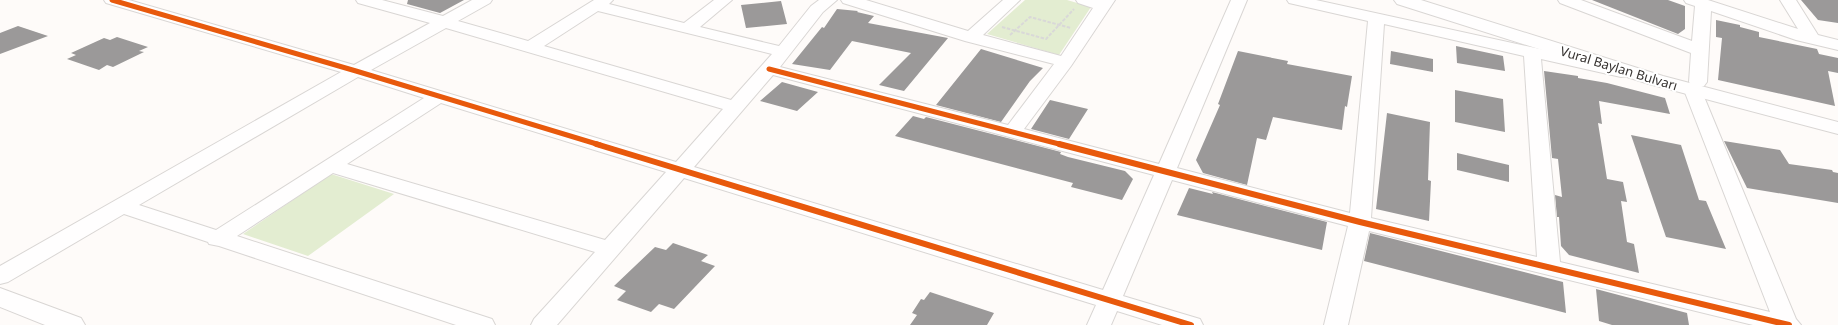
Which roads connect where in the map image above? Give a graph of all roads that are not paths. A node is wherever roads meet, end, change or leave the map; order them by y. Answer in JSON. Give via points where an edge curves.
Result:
{"nodes":[{"id":1,"x":112,"y":0,"type":"edge"},
{"id":2,"x":364,"y":0,"type":"edge"},
{"id":3,"x":484,"y":0,"type":"edge"},
{"id":4,"x":724,"y":0,"type":"edge"},
{"id":5,"x":829,"y":0,"type":"edge"},
{"id":6,"x":849,"y":0,"type":"edge"},
{"id":7,"x":1012,"y":0,"type":"edge"},
{"id":8,"x":1240,"y":0,"type":"edge"},
{"id":9,"x":1295,"y":0,"type":"edge"},
{"id":10,"x":1403,"y":0,"type":"edge"},
{"id":11,"x":1432,"y":0,"type":"edge"},
{"id":12,"x":1566,"y":0,"type":"edge"},
{"id":13,"x":1788,"y":0,"type":"edge"},
{"id":14,"x":1697,"y":2,"type":"edge"},
{"id":15,"x":601,"y":3,"type":"edge"},
{"id":16,"x":1105,"y":3,"type":"edge"},
{"id":17,"x":1079,"y":4,"type":"edge"},
{"id":18,"x":1376,"y":18,"type":"junction"},
{"id":19,"x":445,"y":22,"type":"junction"},
{"id":20,"x":688,"y":28,"type":"junction"},
{"id":21,"x":971,"y":37,"type":"junction"},
{"id":22,"x":1812,"y":39,"type":"junction"},
{"id":23,"x":1838,"y":45,"type":"edge"},
{"id":24,"x":530,"y":47,"type":"junction"},
{"id":25,"x":1700,"y":50,"type":"junction"},
{"id":26,"x":783,"y":52,"type":"junction"},
{"id":27,"x":1532,"y":53,"type":"junction"},
{"id":28,"x":1065,"y":62,"type":"junction"},
{"id":29,"x":769,"y":69,"type":"junction"},
{"id":30,"x":356,"y":71,"type":"junction"},
{"id":31,"x":1656,"y":80,"type":"junction"},
{"id":32,"x":1696,"y":86,"type":"junction"},
{"id":33,"x":439,"y":96,"type":"junction"},
{"id":34,"x":736,"y":107,"type":"junction"},
{"id":35,"x":1838,"y":118,"type":"edge"},
{"id":36,"x":1838,"y":128,"type":"edge"},
{"id":37,"x":1012,"y":132,"type":"junction"},
{"id":38,"x":330,"y":166,"type":"junction"},
{"id":39,"x":680,"y":169,"type":"junction"},
{"id":40,"x":1166,"y":172,"type":"junction"},
{"id":41,"x":121,"y":206,"type":"junction"},
{"id":42,"x":1360,"y":222,"type":"junction"},
{"id":43,"x":217,"y":238,"type":"junction"},
{"id":44,"x":610,"y":249,"type":"junction"},
{"id":45,"x":1549,"y":268,"type":"junction"},
{"id":46,"x":0,"y":276,"type":"edge"},
{"id":47,"x":0,"y":297,"type":"edge"},
{"id":48,"x":1110,"y":300,"type":"junction"},
{"id":49,"x":72,"y":325,"type":"edge"},
{"id":50,"x":483,"y":325,"type":"edge"},
{"id":51,"x":543,"y":325,"type":"edge"},
{"id":52,"x":1099,"y":325,"type":"edge"},
{"id":53,"x":1191,"y":325,"type":"edge"},
{"id":54,"x":1336,"y":325,"type":"edge"},
{"id":55,"x":1788,"y":325,"type":"edge"}],
"edges":[{"from":1,"to":30,"type":"street"},
{"from":2,"to":19,"type":"street"},
{"from":3,"to":19,"type":"street"},
{"from":4,"to":20,"type":"street"},
{"from":5,"to":26,"type":"street","via":[[818,9]]},
{"from":6,"to":21,"type":"street"},
{"from":7,"to":21,"type":"street"},
{"from":8,"to":40,"type":"street"},
{"from":9,"to":18,"type":"street"},
{"from":10,"to":31,"type":"main road","name":"Vural Baylan Bulvarı"},
{"from":11,"to":32,"type":"main road","name":"Vural Baylan Bulvarı"},
{"from":12,"to":25,"type":"street"},
{"from":13,"to":22,"type":"street"},
{"from":14,"to":22,"type":"street"},
{"from":14,"to":25,"type":"street"},
{"from":15,"to":20,"type":"street"},
{"from":15,"to":24,"type":"street"},
{"from":16,"to":17,"type":"street"},
{"from":16,"to":28,"type":"street"},
{"from":18,"to":27,"type":"street"},
{"from":18,"to":42,"type":"street"},
{"from":19,"to":24,"type":"street"},
{"from":19,"to":30,"type":"street"},
{"from":20,"to":26,"type":"street"},
{"from":21,"to":28,"type":"street"},
{"from":22,"to":23,"type":"street"},
{"from":24,"to":34,"type":"street"},
{"from":25,"to":32,"type":"street"},
{"from":26,"to":29,"type":"street"},
{"from":27,"to":31,"type":"street"},
{"from":27,"to":45,"type":"street"},
{"from":28,"to":37,"type":"street"},
{"from":29,"to":34,"type":"street"},
{"from":29,"to":37,"type":"street"},
{"from":30,"to":33,"type":"street"},
{"from":30,"to":41,"type":"street"},
{"from":31,"to":32,"type":"main road","name":"Vural Baylan Bulvarı"},
{"from":32,"to":35,"type":"main road","name":"Vural Baylan Bulvarı"},
{"from":32,"to":36,"type":"main road","name":"Vural Baylan Bulvarı"},
{"from":32,"to":55,"type":"street"},
{"from":33,"to":38,"type":"street"},
{"from":33,"to":39,"type":"street"},
{"from":34,"to":39,"type":"street"},
{"from":37,"to":40,"type":"street"},
{"from":38,"to":43,"type":"street"},
{"from":38,"to":44,"type":"street"},
{"from":39,"to":44,"type":"street"},
{"from":39,"to":48,"type":"street","via":[[801,208]]},
{"from":40,"to":42,"type":"street"},
{"from":40,"to":48,"type":"street"},
{"from":41,"to":43,"type":"street"},
{"from":41,"to":46,"type":"street"},
{"from":42,"to":45,"type":"street"},
{"from":42,"to":54,"type":"street"},
{"from":43,"to":50,"type":"street"},
{"from":44,"to":51,"type":"street"},
{"from":45,"to":55,"type":"street"},
{"from":47,"to":49,"type":"main road"},
{"from":48,"to":52,"type":"street"},
{"from":48,"to":53,"type":"street"}]}
